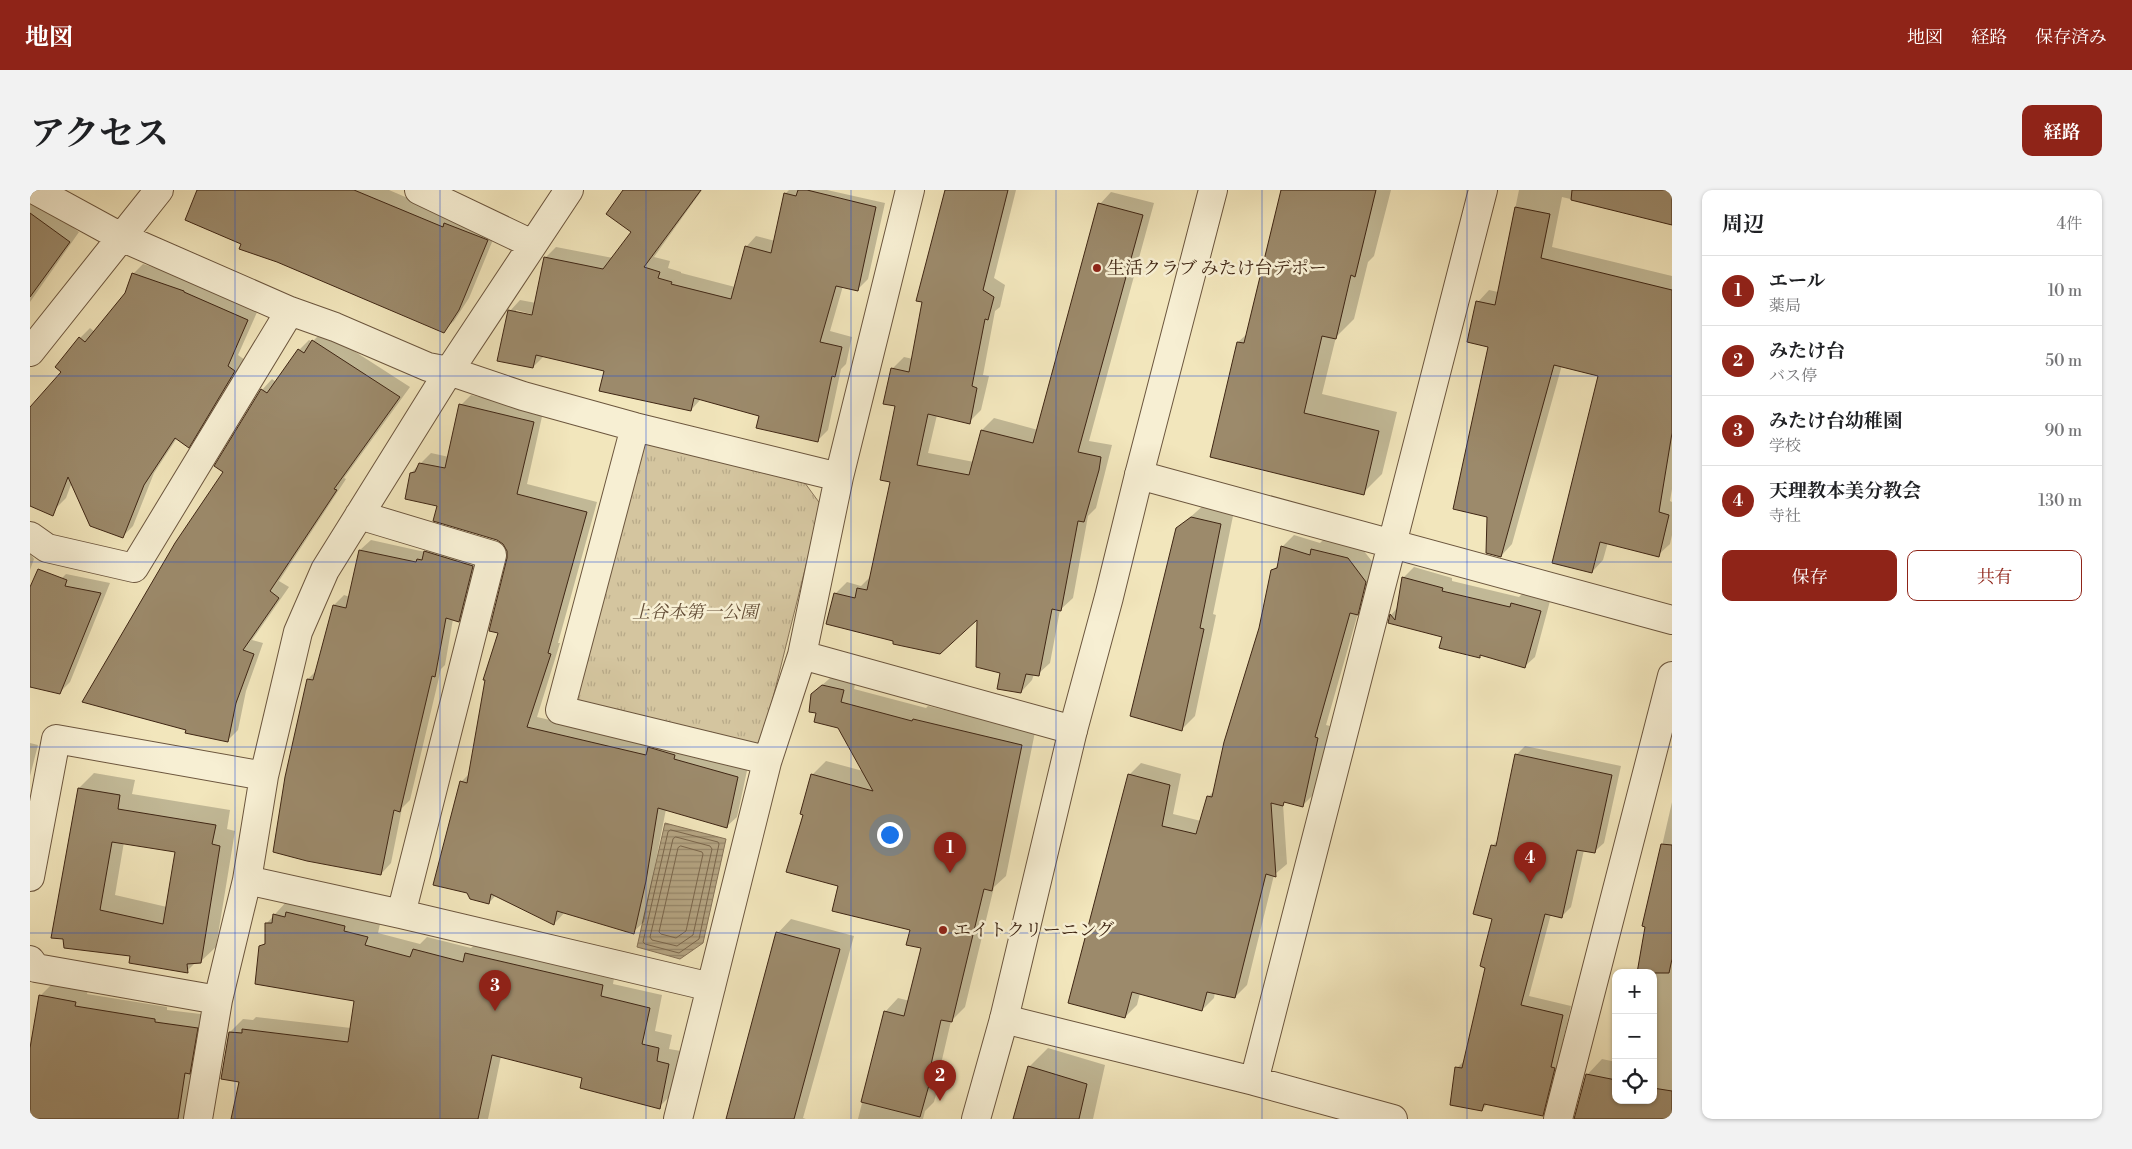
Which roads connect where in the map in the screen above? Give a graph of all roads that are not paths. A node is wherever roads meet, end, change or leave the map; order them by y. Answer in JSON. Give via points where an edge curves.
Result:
{"nodes":[{"id":1,"x":35,"y":190,"type":"edge"},
{"id":2,"x":159,"y":190,"type":"edge"},
{"id":3,"x":419,"y":190,"type":"edge"},
{"id":4,"x":569,"y":190,"type":"edge"},
{"id":5,"x":910,"y":190,"type":"edge"},
{"id":6,"x":1214,"y":190,"type":"edge"},
{"id":7,"x":1483,"y":190,"type":"edge"},
{"id":8,"x":121,"y":237,"type":"junction"},
{"id":9,"x":532,"y":244,"type":"junction"},
{"id":10,"x":290,"y":311,"type":"junction"},
{"id":11,"x":30,"y":352,"type":"edge"},
{"id":12,"x":449,"y":371,"type":"junction"},
{"id":13,"x":635,"y":427,"type":"junction"},
{"id":14,"x":1139,"y":475,"type":"junction"},
{"id":15,"x":838,"y":477,"type":"junction"},
{"id":16,"x":360,"y":515,"type":"junction"},
{"id":17,"x":30,"y":536,"type":"edge"},
{"id":18,"x":1392,"y":545,"type":"junction"},
{"id":19,"x":1672,"y":620,"type":"edge"},
{"id":20,"x":802,"y":655,"type":"junction"},
{"id":21,"x":1672,"y":676,"type":"edge"},
{"id":22,"x":1073,"y":730,"type":"junction"},
{"id":23,"x":767,"y":762,"type":"junction"},
{"id":24,"x":264,"y":776,"type":"junction"},
{"id":25,"x":30,"y":877,"type":"edge"},
{"id":26,"x":247,"y":880,"type":"junction"},
{"id":27,"x":401,"y":914,"type":"junction"},
{"id":28,"x":30,"y":960,"type":"edge"},
{"id":29,"x":710,"y":987,"type":"junction"},
{"id":30,"x":218,"y":1000,"type":"junction"},
{"id":31,"x":1004,"y":1019,"type":"junction"},
{"id":32,"x":1254,"y":1081,"type":"junction"},
{"id":33,"x":198,"y":1119,"type":"edge"},
{"id":34,"x":678,"y":1119,"type":"edge"},
{"id":35,"x":976,"y":1119,"type":"edge"},
{"id":36,"x":1393,"y":1119,"type":"edge"},
{"id":37,"x":1558,"y":1119,"type":"edge"}],
"edges":[{"from":1,"to":8,"type":"street"},
{"from":2,"to":8,"type":"street"},
{"from":3,"to":9,"type":"street"},
{"from":4,"to":9,"type":"street"},
{"from":5,"to":15,"type":"street"},
{"from":6,"to":14,"type":"street"},
{"from":7,"to":18,"type":"street"},
{"from":8,"to":10,"type":"street"},
{"from":8,"to":11,"type":"street"},
{"from":9,"to":12,"type":"street"},
{"from":10,"to":12,"type":"street","via":[[428,367]]},
{"from":10,"to":17,"type":"street","via":[[134,568],[46,548]]},
{"from":12,"to":13,"type":"street","via":[[523,396]]},
{"from":12,"to":16,"type":"street"},
{"from":13,"to":15,"type":"street"},
{"from":13,"to":23,"type":"street","via":[[560,710]]},
{"from":14,"to":18,"type":"street"},
{"from":14,"to":22,"type":"street"},
{"from":15,"to":20,"type":"street"},
{"from":16,"to":24,"type":"street","via":[[325,570],[298,632]]},
{"from":16,"to":27,"type":"street","via":[[492,555]]},
{"from":18,"to":19,"type":"street"},
{"from":18,"to":32,"type":"street"},
{"from":20,"to":22,"type":"street"},
{"from":20,"to":23,"type":"street"},
{"from":21,"to":37,"type":"street"},
{"from":22,"to":31,"type":"street"},
{"from":23,"to":29,"type":"street"},
{"from":24,"to":25,"type":"street","via":[[56,739]]},
{"from":24,"to":26,"type":"street"},
{"from":26,"to":27,"type":"street"},
{"from":26,"to":30,"type":"street"},
{"from":27,"to":29,"type":"street"},
{"from":28,"to":30,"type":"street","via":[[36,968]]},
{"from":29,"to":34,"type":"street"},
{"from":30,"to":33,"type":"street"},
{"from":31,"to":32,"type":"street"},
{"from":31,"to":35,"type":"street"},
{"from":32,"to":36,"type":"street"}]}
